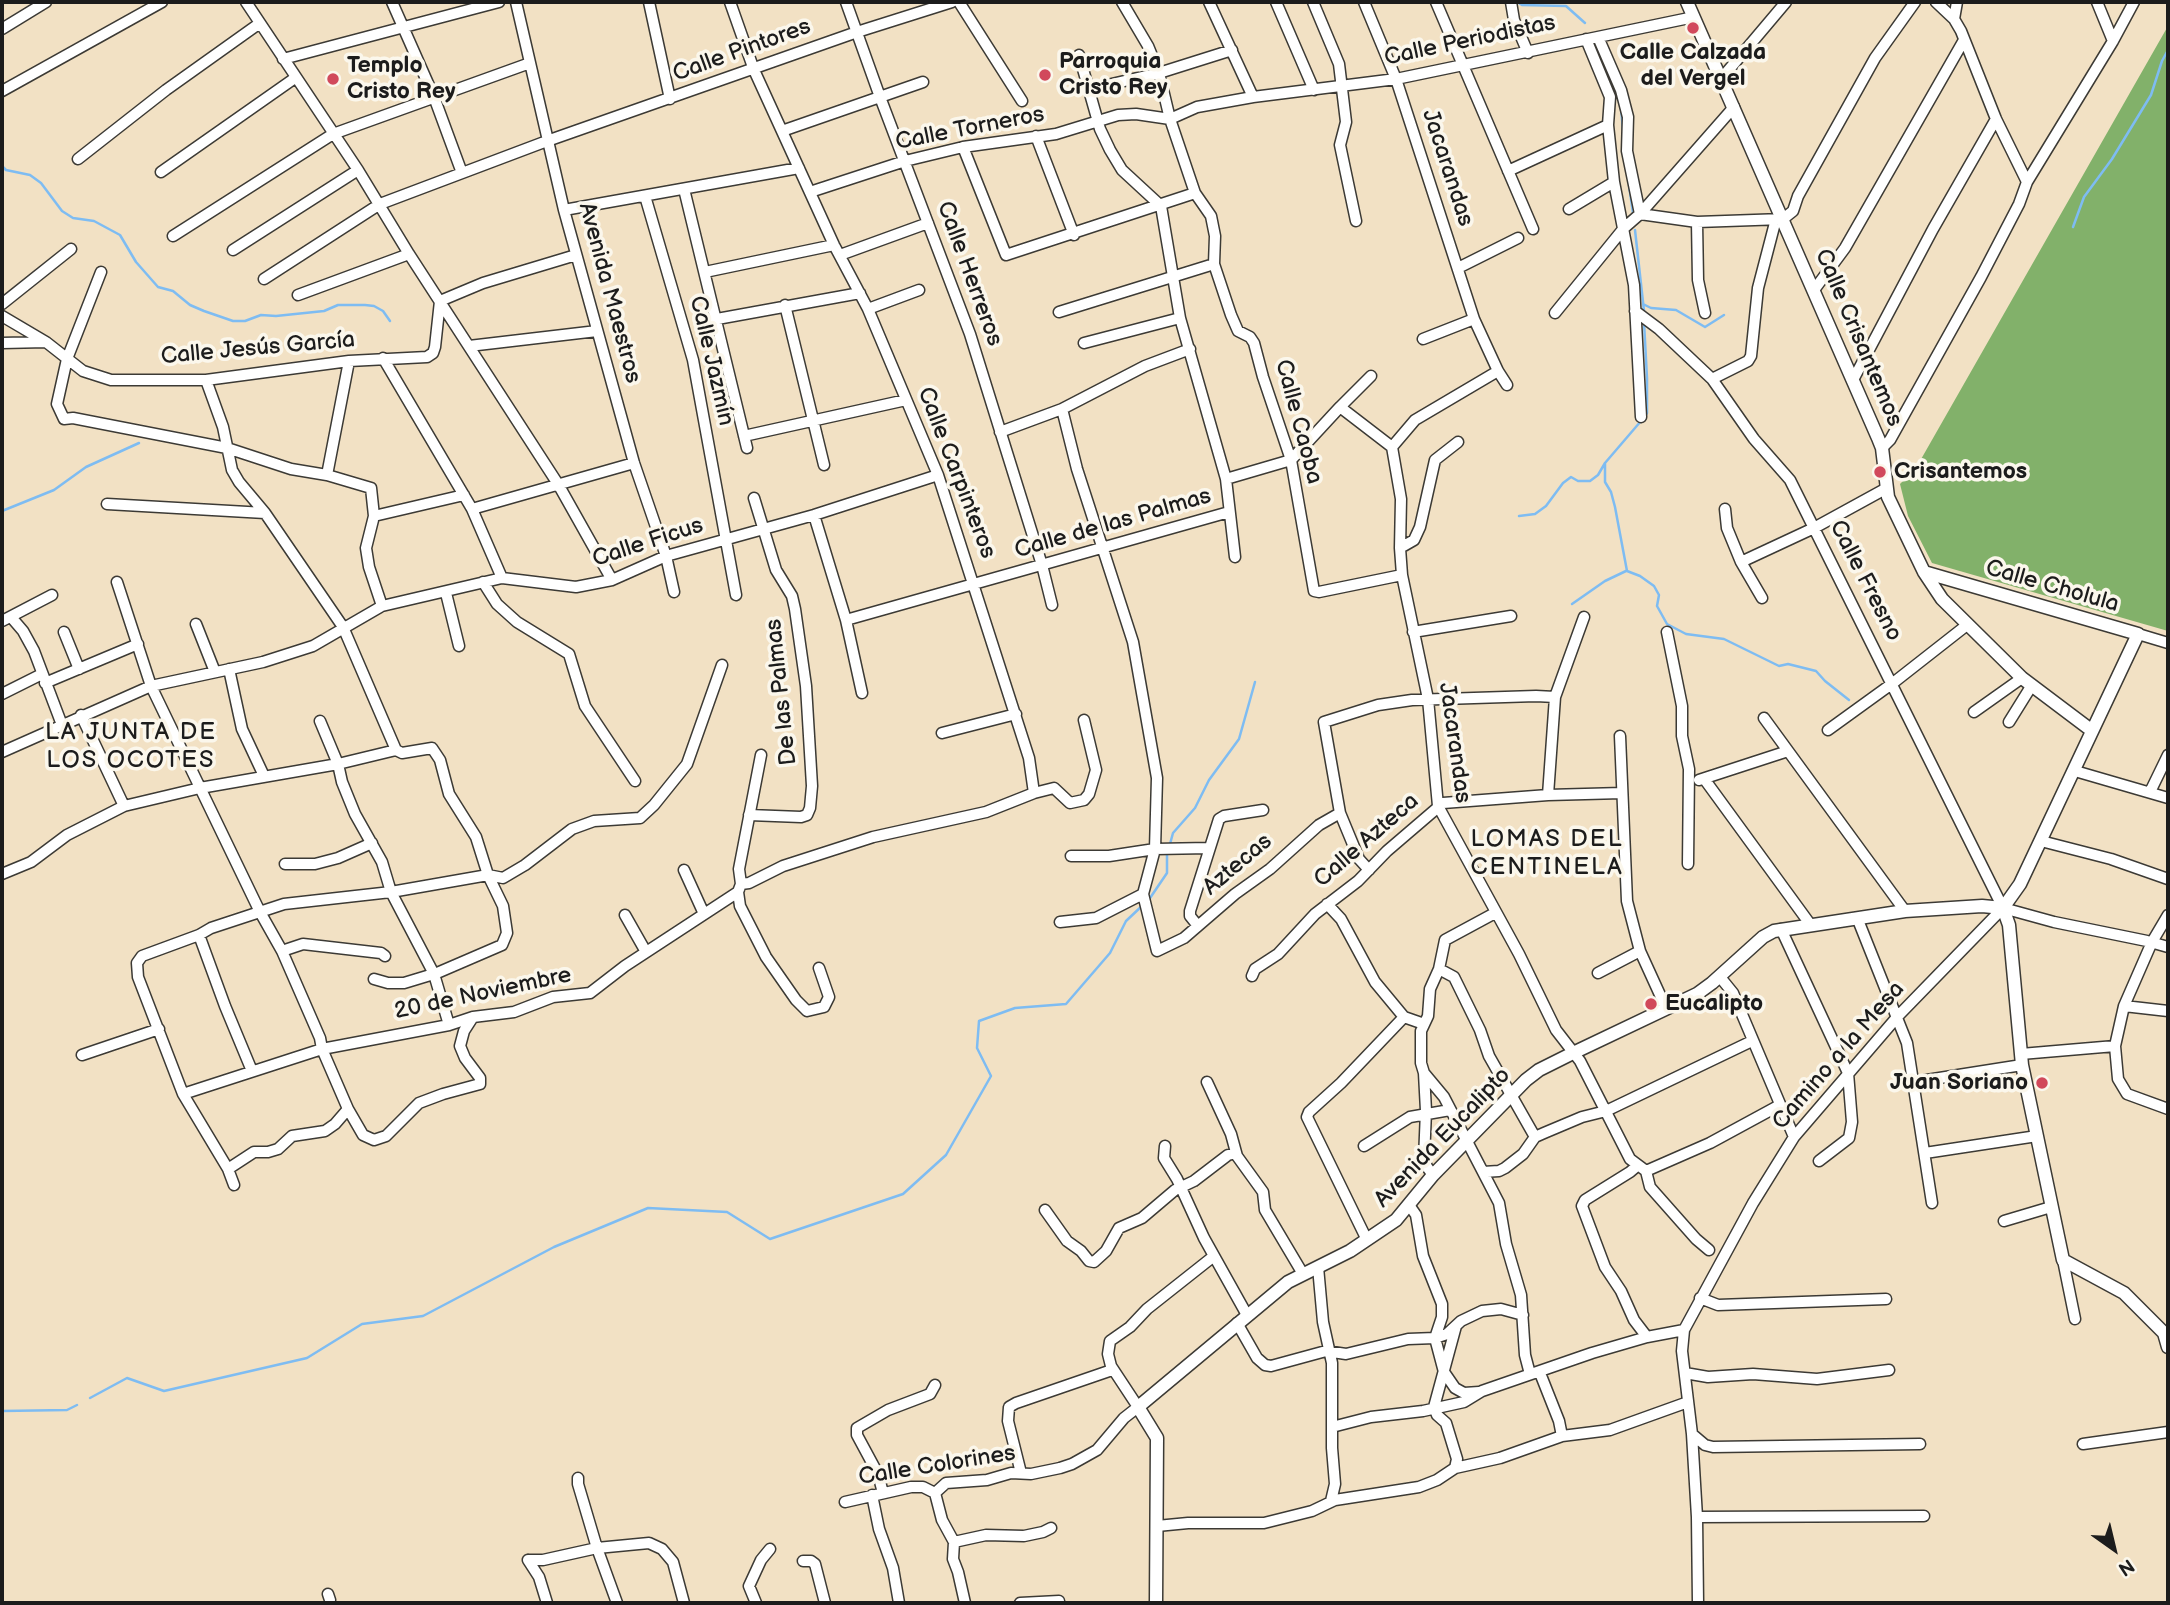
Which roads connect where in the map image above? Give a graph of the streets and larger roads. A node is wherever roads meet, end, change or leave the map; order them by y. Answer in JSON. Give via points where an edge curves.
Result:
{"nodes":[{"id":1,"x":46,"y":2,"type":"edge"},
{"id":2,"x":162,"y":2,"type":"edge"},
{"id":3,"x":246,"y":2,"type":"edge"},
{"id":4,"x":393,"y":2,"type":"edge"},
{"id":5,"x":499,"y":2,"type":"edge"},
{"id":6,"x":516,"y":2,"type":"edge"},
{"id":7,"x":649,"y":2,"type":"edge"},
{"id":8,"x":730,"y":2,"type":"edge"},
{"id":9,"x":846,"y":2,"type":"edge"},
{"id":10,"x":952,"y":2,"type":"edge"},
{"id":11,"x":959,"y":2,"type":"edge"},
{"id":12,"x":1122,"y":2,"type":"edge"},
{"id":13,"x":1209,"y":2,"type":"edge"},
{"id":14,"x":1276,"y":2,"type":"edge"},
{"id":15,"x":1313,"y":2,"type":"edge"},
{"id":16,"x":1364,"y":2,"type":"edge"},
{"id":17,"x":1436,"y":2,"type":"edge"},
{"id":18,"x":1511,"y":2,"type":"edge"},
{"id":19,"x":1687,"y":2,"type":"edge"},
{"id":20,"x":1786,"y":2,"type":"edge"},
{"id":21,"x":1915,"y":2,"type":"edge"},
{"id":22,"x":1937,"y":2,"type":"edge"},
{"id":23,"x":1957,"y":2,"type":"edge"},
{"id":24,"x":2097,"y":2,"type":"edge"},
{"id":25,"x":2134,"y":2,"type":"edge"},
{"id":26,"x":1694,"y":17,"type":"junction"},
{"id":27,"x":1954,"y":19,"type":"junction"},
{"id":28,"x":260,"y":23,"type":"junction"},
{"id":29,"x":404,"y":27,"type":"junction"},
{"id":30,"x":2,"y":29,"type":"edge"},
{"id":31,"x":857,"y":32,"type":"junction"},
{"id":32,"x":1592,"y":38,"type":"junction"},
{"id":33,"x":1964,"y":40,"type":"junction"},
{"id":34,"x":2113,"y":41,"type":"junction"},
{"id":35,"x":1232,"y":50,"type":"junction"},
{"id":36,"x":1528,"y":53,"type":"junction"},
{"id":37,"x":1079,"y":55,"type":"dead end"},
{"id":38,"x":283,"y":59,"type":"junction"},
{"id":39,"x":530,"y":63,"type":"junction"},
{"id":40,"x":1463,"y":65,"type":"junction"},
{"id":41,"x":754,"y":70,"type":"junction"},
{"id":42,"x":1159,"y":73,"type":"junction"},
{"id":43,"x":295,"y":78,"type":"junction"},
{"id":44,"x":1396,"y":79,"type":"junction"},
{"id":45,"x":1721,"y":79,"type":"junction"},
{"id":46,"x":923,"y":82,"type":"dead end"},
{"id":47,"x":1343,"y":86,"type":"junction"},
{"id":48,"x":1090,"y":89,"type":"junction"},
{"id":49,"x":1314,"y":90,"type":"junction"},
{"id":50,"x":2,"y":91,"type":"edge"},
{"id":51,"x":434,"y":97,"type":"junction"},
{"id":52,"x":880,"y":97,"type":"junction"},
{"id":53,"x":1253,"y":97,"type":"junction"},
{"id":54,"x":670,"y":99,"type":"junction"},
{"id":55,"x":1022,"y":101,"type":"dead end"},
{"id":56,"x":1734,"y":107,"type":"junction"},
{"id":57,"x":1170,"y":119,"type":"junction"},
{"id":58,"x":1996,"y":119,"type":"junction"},
{"id":59,"x":1099,"y":122,"type":"junction"},
{"id":60,"x":1608,"y":125,"type":"junction"},
{"id":61,"x":782,"y":131,"type":"junction"},
{"id":62,"x":333,"y":134,"type":"junction"},
{"id":63,"x":1036,"y":136,"type":"junction"},
{"id":64,"x":547,"y":141,"type":"junction"},
{"id":65,"x":963,"y":147,"type":"junction"},
{"id":66,"x":78,"y":159,"type":"dead end"},
{"id":67,"x":905,"y":162,"type":"junction"},
{"id":68,"x":799,"y":168,"type":"junction"},
{"id":69,"x":358,"y":170,"type":"junction"},
{"id":70,"x":1508,"y":171,"type":"junction"},
{"id":71,"x":162,"y":172,"type":"dead end"},
{"id":72,"x":462,"y":173,"type":"junction"},
{"id":73,"x":1614,"y":182,"type":"junction"},
{"id":74,"x":2028,"y":182,"type":"junction"},
{"id":75,"x":684,"y":189,"type":"junction"},
{"id":76,"x":810,"y":192,"type":"junction"},
{"id":77,"x":1195,"y":193,"type":"junction"},
{"id":78,"x":645,"y":196,"type":"junction"},
{"id":79,"x":380,"y":204,"type":"junction"},
{"id":80,"x":1161,"y":206,"type":"junction"},
{"id":81,"x":1569,"y":209,"type":"dead end"},
{"id":82,"x":564,"y":211,"type":"junction"},
{"id":83,"x":1640,"y":214,"type":"junction"},
{"id":84,"x":1780,"y":219,"type":"junction"},
{"id":85,"x":1356,"y":220,"type":"dead end"},
{"id":86,"x":1697,"y":222,"type":"junction"},
{"id":87,"x":928,"y":223,"type":"junction"},
{"id":88,"x":1624,"y":228,"type":"junction"},
{"id":89,"x":1533,"y":229,"type":"dead end"},
{"id":90,"x":1074,"y":234,"type":"junction"},
{"id":91,"x":173,"y":236,"type":"dead end"},
{"id":92,"x":1518,"y":238,"type":"dead end"},
{"id":93,"x":71,"y":249,"type":"dead end"},
{"id":94,"x":233,"y":250,"type":"dead end"},
{"id":95,"x":837,"y":250,"type":"junction"},
{"id":96,"x":409,"y":254,"type":"junction"},
{"id":97,"x":576,"y":254,"type":"junction"},
{"id":98,"x":1214,"y":264,"type":"junction"},
{"id":99,"x":1458,"y":268,"type":"junction"},
{"id":100,"x":101,"y":272,"type":"dead end"},
{"id":101,"x":705,"y":272,"type":"junction"},
{"id":102,"x":1171,"y":277,"type":"junction"},
{"id":103,"x":264,"y":279,"type":"dead end"},
{"id":104,"x":919,"y":290,"type":"dead end"},
{"id":105,"x":1814,"y":290,"type":"junction"},
{"id":106,"x":860,"y":293,"type":"junction"},
{"id":107,"x":298,"y":295,"type":"dead end"},
{"id":108,"x":440,"y":301,"type":"junction"},
{"id":109,"x":2,"y":304,"type":"edge"},
{"id":110,"x":785,"y":305,"type":"junction"},
{"id":111,"x":868,"y":309,"type":"junction"},
{"id":112,"x":1635,"y":311,"type":"junction"},
{"id":113,"x":1059,"y":312,"type":"dead end"},
{"id":114,"x":1555,"y":313,"type":"dead end"},
{"id":115,"x":1705,"y":313,"type":"dead end"},
{"id":116,"x":2,"y":316,"type":"edge"},
{"id":117,"x":1180,"y":317,"type":"junction"},
{"id":118,"x":1474,"y":318,"type":"junction"},
{"id":119,"x":717,"y":319,"type":"junction"},
{"id":120,"x":597,"y":331,"type":"junction"},
{"id":121,"x":1423,"y":339,"type":"dead end"},
{"id":122,"x":46,"y":342,"type":"junction"},
{"id":123,"x":2,"y":343,"type":"edge"},
{"id":124,"x":1084,"y":343,"type":"dead end"},
{"id":125,"x":469,"y":346,"type":"junction"},
{"id":126,"x":1190,"y":349,"type":"junction"},
{"id":127,"x":383,"y":358,"type":"junction"},
{"id":128,"x":66,"y":359,"type":"junction"},
{"id":129,"x":349,"y":361,"type":"junction"},
{"id":130,"x":1498,"y":370,"type":"junction"},
{"id":131,"x":1371,"y":376,"type":"dead end"},
{"id":132,"x":1712,"y":379,"type":"junction"},
{"id":133,"x":206,"y":380,"type":"junction"},
{"id":134,"x":1853,"y":380,"type":"junction"},
{"id":135,"x":1507,"y":384,"type":"dead end"},
{"id":136,"x":906,"y":400,"type":"junction"},
{"id":137,"x":1340,"y":407,"type":"junction"},
{"id":138,"x":1062,"y":410,"type":"junction"},
{"id":139,"x":1642,"y":417,"type":"dead end"},
{"id":140,"x":814,"y":421,"type":"junction"},
{"id":141,"x":1000,"y":432,"type":"junction"},
{"id":142,"x":1458,"y":442,"type":"dead end"},
{"id":143,"x":1392,"y":447,"type":"junction"},
{"id":144,"x":227,"y":448,"type":"junction"},
{"id":145,"x":1882,"y":448,"type":"junction"},
{"id":146,"x":1291,"y":460,"type":"junction"},
{"id":147,"x":634,"y":463,"type":"junction"},
{"id":148,"x":824,"y":465,"type":"dead end"},
{"id":149,"x":327,"y":475,"type":"junction"},
{"id":150,"x":938,"y":475,"type":"junction"},
{"id":151,"x":1226,"y":479,"type":"junction"},
{"id":152,"x":558,"y":484,"type":"junction"},
{"id":153,"x":1887,"y":488,"type":"junction"},
{"id":154,"x":464,"y":495,"type":"junction"},
{"id":155,"x":754,"y":498,"type":"dead end"},
{"id":156,"x":1401,"y":499,"type":"junction"},
{"id":157,"x":107,"y":504,"type":"dead end"},
{"id":158,"x":1424,"y":506,"type":"junction"},
{"id":159,"x":472,"y":509,"type":"junction"},
{"id":160,"x":1725,"y":509,"type":"dead end"},
{"id":161,"x":1229,"y":512,"type":"junction"},
{"id":162,"x":265,"y":513,"type":"junction"},
{"id":163,"x":814,"y":515,"type":"junction"},
{"id":164,"x":374,"y":516,"type":"junction"},
{"id":165,"x":1814,"y":528,"type":"junction"},
{"id":166,"x":763,"y":529,"type":"junction"},
{"id":167,"x":727,"y":539,"type":"junction"},
{"id":168,"x":1102,"y":547,"type":"junction"},
{"id":169,"x":1400,"y":548,"type":"junction"},
{"id":170,"x":666,"y":556,"type":"junction"},
{"id":171,"x":1235,"y":557,"type":"dead end"},
{"id":172,"x":1741,"y":562,"type":"junction"},
{"id":173,"x":1042,"y":565,"type":"junction"},
{"id":174,"x":1924,"y":572,"type":"junction"},
{"id":175,"x":1402,"y":575,"type":"junction"},
{"id":176,"x":502,"y":578,"type":"junction"},
{"id":177,"x":612,"y":580,"type":"junction"},
{"id":178,"x":117,"y":582,"type":"dead end"},
{"id":179,"x":483,"y":582,"type":"junction"},
{"id":180,"x":975,"y":585,"type":"junction"},
{"id":181,"x":674,"y":592,"type":"dead end"},
{"id":182,"x":446,"y":593,"type":"junction"},
{"id":183,"x":52,"y":595,"type":"dead end"},
{"id":184,"x":736,"y":596,"type":"dead end"},
{"id":185,"x":1762,"y":598,"type":"dead end"},
{"id":186,"x":1052,"y":605,"type":"dead end"},
{"id":187,"x":382,"y":607,"type":"junction"},
{"id":188,"x":1511,"y":617,"type":"dead end"},
{"id":189,"x":1584,"y":617,"type":"dead end"},
{"id":190,"x":6,"y":619,"type":"edge"},
{"id":191,"x":846,"y":620,"type":"junction"},
{"id":192,"x":196,"y":625,"type":"dead end"},
{"id":193,"x":1967,"y":625,"type":"junction"},
{"id":194,"x":343,"y":627,"type":"junction"},
{"id":195,"x":64,"y":632,"type":"dead end"},
{"id":196,"x":1413,"y":632,"type":"junction"},
{"id":197,"x":1667,"y":632,"type":"dead end"},
{"id":198,"x":2138,"y":634,"type":"junction"},
{"id":199,"x":138,"y":643,"type":"junction"},
{"id":200,"x":2168,"y":643,"type":"edge"},
{"id":201,"x":459,"y":646,"type":"dead end"},
{"id":202,"x":722,"y":665,"type":"dead end"},
{"id":203,"x":79,"y":669,"type":"junction"},
{"id":204,"x":229,"y":670,"type":"junction"},
{"id":205,"x":215,"y":672,"type":"junction"},
{"id":206,"x":43,"y":679,"type":"junction"},
{"id":207,"x":2027,"y":681,"type":"junction"},
{"id":208,"x":1893,"y":683,"type":"junction"},
{"id":209,"x":151,"y":686,"type":"junction"},
{"id":210,"x":862,"y":692,"type":"dead end"},
{"id":211,"x":2,"y":694,"type":"edge"},
{"id":212,"x":1555,"y":697,"type":"junction"},
{"id":213,"x":1428,"y":699,"type":"junction"},
{"id":214,"x":1975,"y":712,"type":"dead end"},
{"id":215,"x":1016,"y":714,"type":"junction"},
{"id":216,"x":81,"y":715,"type":"junction"},
{"id":217,"x":1764,"y":718,"type":"dead end"},
{"id":218,"x":1084,"y":720,"type":"dead end"},
{"id":219,"x":320,"y":721,"type":"dead end"},
{"id":220,"x":2009,"y":723,"type":"dead end"},
{"id":221,"x":62,"y":725,"type":"junction"},
{"id":222,"x":1828,"y":730,"type":"dead end"},
{"id":223,"x":2091,"y":730,"type":"junction"},
{"id":224,"x":942,"y":733,"type":"dead end"},
{"id":225,"x":1620,"y":736,"type":"dead end"},
{"id":226,"x":396,"y":750,"type":"junction"},
{"id":227,"x":1788,"y":751,"type":"junction"},
{"id":228,"x":2,"y":752,"type":"edge"},
{"id":229,"x":761,"y":755,"type":"dead end"},
{"id":230,"x":2168,"y":755,"type":"edge"},
{"id":231,"x":338,"y":764,"type":"junction"},
{"id":232,"x":2075,"y":771,"type":"junction"},
{"id":233,"x":264,"y":776,"type":"junction"},
{"id":234,"x":1705,"y":780,"type":"junction"},
{"id":235,"x":635,"y":781,"type":"dead end"},
{"id":236,"x":1689,"y":781,"type":"junction"},
{"id":237,"x":200,"y":788,"type":"junction"},
{"id":238,"x":2150,"y":792,"type":"junction"},
{"id":239,"x":1034,"y":793,"type":"junction"},
{"id":240,"x":1622,"y":793,"type":"junction"},
{"id":241,"x":1548,"y":795,"type":"junction"},
{"id":242,"x":2168,"y":798,"type":"edge"},
{"id":243,"x":124,"y":806,"type":"junction"},
{"id":244,"x":1438,"y":806,"type":"junction"},
{"id":245,"x":1263,"y":810,"type":"dead end"},
{"id":246,"x":1340,"y":813,"type":"junction"},
{"id":247,"x":749,"y":816,"type":"junction"},
{"id":248,"x":2041,"y":841,"type":"junction"},
{"id":249,"x":372,"y":843,"type":"junction"},
{"id":250,"x":1209,"y":848,"type":"junction"},
{"id":251,"x":1155,"y":849,"type":"junction"},
{"id":252,"x":1071,"y":856,"type":"dead end"},
{"id":253,"x":285,"y":864,"type":"dead end"},
{"id":254,"x":1688,"y":864,"type":"dead end"},
{"id":255,"x":684,"y":870,"type":"dead end"},
{"id":256,"x":1369,"y":870,"type":"junction"},
{"id":257,"x":2,"y":874,"type":"edge"},
{"id":258,"x":488,"y":875,"type":"junction"},
{"id":259,"x":2168,"y":879,"type":"edge"},
{"id":260,"x":739,"y":888,"type":"junction"},
{"id":261,"x":391,"y":892,"type":"junction"},
{"id":262,"x":1143,"y":894,"type":"junction"},
{"id":263,"x":1327,"y":904,"type":"junction"},
{"id":264,"x":2003,"y":908,"type":"junction"},
{"id":265,"x":1905,"y":911,"type":"junction"},
{"id":266,"x":260,"y":912,"type":"junction"},
{"id":267,"x":1495,"y":912,"type":"junction"},
{"id":268,"x":704,"y":914,"type":"junction"},
{"id":269,"x":625,"y":915,"type":"dead end"},
{"id":270,"x":2168,"y":915,"type":"edge"},
{"id":271,"x":1858,"y":920,"type":"junction"},
{"id":272,"x":1060,"y":922,"type":"dead end"},
{"id":273,"x":1810,"y":924,"type":"junction"},
{"id":274,"x":1198,"y":926,"type":"junction"},
{"id":275,"x":1781,"y":929,"type":"junction"},
{"id":276,"x":199,"y":935,"type":"junction"},
{"id":277,"x":2152,"y":942,"type":"junction"},
{"id":278,"x":2168,"y":947,"type":"edge"},
{"id":279,"x":282,"y":951,"type":"junction"},
{"id":280,"x":1640,"y":951,"type":"junction"},
{"id":281,"x":646,"y":952,"type":"junction"},
{"id":282,"x":385,"y":956,"type":"dead end"},
{"id":283,"x":819,"y":968,"type":"dead end"},
{"id":284,"x":1439,"y":969,"type":"junction"},
{"id":285,"x":1598,"y":973,"type":"dead end"},
{"id":286,"x":434,"y":974,"type":"junction"},
{"id":287,"x":1252,"y":976,"type":"dead end"},
{"id":288,"x":1720,"y":977,"type":"junction"},
{"id":289,"x":374,"y":979,"type":"dead end"},
{"id":290,"x":2124,"y":1006,"type":"junction"},
{"id":291,"x":1666,"y":1008,"type":"junction"},
{"id":292,"x":2168,"y":1011,"type":"edge"},
{"id":293,"x":1898,"y":1016,"type":"junction"},
{"id":294,"x":473,"y":1017,"type":"junction"},
{"id":295,"x":1404,"y":1017,"type":"junction"},
{"id":296,"x":1424,"y":1024,"type":"junction"},
{"id":297,"x":449,"y":1025,"type":"junction"},
{"id":298,"x":159,"y":1029,"type":"junction"},
{"id":299,"x":1752,"y":1041,"type":"junction"},
{"id":300,"x":2115,"y":1046,"type":"junction"},
{"id":301,"x":322,"y":1049,"type":"junction"},
{"id":302,"x":1573,"y":1053,"type":"junction"},
{"id":303,"x":82,"y":1055,"type":"dead end"},
{"id":304,"x":2021,"y":1060,"type":"junction"},
{"id":305,"x":252,"y":1071,"type":"junction"},
{"id":306,"x":1424,"y":1073,"type":"junction"},
{"id":307,"x":1848,"y":1073,"type":"junction"},
{"id":308,"x":1207,"y":1082,"type":"dead end"},
{"id":309,"x":1914,"y":1082,"type":"junction"},
{"id":310,"x":1511,"y":1093,"type":"junction"},
{"id":311,"x":183,"y":1094,"type":"junction"},
{"id":312,"x":1780,"y":1105,"type":"junction"},
{"id":313,"x":2168,"y":1108,"type":"edge"},
{"id":314,"x":348,"y":1109,"type":"junction"},
{"id":315,"x":1450,"y":1110,"type":"junction"},
{"id":316,"x":1606,"y":1111,"type":"junction"},
{"id":317,"x":1426,"y":1116,"type":"junction"},
{"id":318,"x":2037,"y":1136,"type":"junction"},
{"id":319,"x":1535,"y":1137,"type":"junction"},
{"id":320,"x":1794,"y":1137,"type":"junction"},
{"id":321,"x":1466,"y":1141,"type":"junction"},
{"id":322,"x":1165,"y":1146,"type":"dead end"},
{"id":323,"x":1364,"y":1146,"type":"dead end"},
{"id":324,"x":1236,"y":1153,"type":"junction"},
{"id":325,"x":1925,"y":1153,"type":"junction"},
{"id":326,"x":1819,"y":1161,"type":"dead end"},
{"id":327,"x":1641,"y":1168,"type":"junction"},
{"id":328,"x":228,"y":1169,"type":"junction"},
{"id":329,"x":1483,"y":1172,"type":"junction"},
{"id":330,"x":1433,"y":1175,"type":"junction"},
{"id":331,"x":233,"y":1185,"type":"dead end"},
{"id":332,"x":1180,"y":1188,"type":"junction"},
{"id":333,"x":1932,"y":1203,"type":"dead end"},
{"id":334,"x":1409,"y":1205,"type":"junction"},
{"id":335,"x":2052,"y":1207,"type":"junction"},
{"id":336,"x":1045,"y":1210,"type":"dead end"},
{"id":337,"x":2004,"y":1221,"type":"dead end"},
{"id":338,"x":1367,"y":1240,"type":"junction"},
{"id":339,"x":1709,"y":1250,"type":"dead end"},
{"id":340,"x":1214,"y":1256,"type":"junction"},
{"id":341,"x":2063,"y":1260,"type":"junction"},
{"id":342,"x":1318,"y":1267,"type":"junction"},
{"id":343,"x":1303,"y":1273,"type":"junction"},
{"id":344,"x":1700,"y":1298,"type":"junction"},
{"id":345,"x":1885,"y":1299,"type":"dead end"},
{"id":346,"x":1443,"y":1310,"type":"junction"},
{"id":347,"x":1523,"y":1315,"type":"junction"},
{"id":348,"x":2075,"y":1318,"type":"dead end"},
{"id":349,"x":1242,"y":1319,"type":"junction"},
{"id":350,"x":1458,"y":1323,"type":"junction"},
{"id":351,"x":1684,"y":1331,"type":"junction"},
{"id":352,"x":2166,"y":1333,"type":"edge"},
{"id":353,"x":1647,"y":1337,"type":"junction"},
{"id":354,"x":1435,"y":1338,"type":"junction"},
{"id":355,"x":2168,"y":1347,"type":"edge"},
{"id":356,"x":1329,"y":1351,"type":"junction"},
{"id":357,"x":1112,"y":1370,"type":"junction"},
{"id":358,"x":1889,"y":1370,"type":"dead end"},
{"id":359,"x":1444,"y":1372,"type":"junction"},
{"id":360,"x":1685,"y":1373,"type":"junction"},
{"id":361,"x":1535,"y":1374,"type":"junction"},
{"id":362,"x":935,"y":1385,"type":"dead end"},
{"id":363,"x":1482,"y":1391,"type":"junction"},
{"id":364,"x":1688,"y":1402,"type":"junction"},
{"id":365,"x":1456,"y":1404,"type":"junction"},
{"id":366,"x":1138,"y":1407,"type":"junction"},
{"id":367,"x":1434,"y":1408,"type":"junction"},
{"id":368,"x":1446,"y":1423,"type":"junction"},
{"id":369,"x":1332,"y":1427,"type":"junction"},
{"id":370,"x":2168,"y":1432,"type":"edge"},
{"id":371,"x":1692,"y":1434,"type":"junction"},
{"id":372,"x":1562,"y":1436,"type":"junction"},
{"id":373,"x":1920,"y":1444,"type":"dead end"},
{"id":374,"x":2083,"y":1444,"type":"dead end"},
{"id":375,"x":1455,"y":1468,"type":"junction"},
{"id":376,"x":1021,"y":1473,"type":"junction"},
{"id":377,"x":578,"y":1478,"type":"dead end"},
{"id":378,"x":935,"y":1493,"type":"junction"},
{"id":379,"x":878,"y":1494,"type":"junction"},
{"id":380,"x":1331,"y":1501,"type":"junction"},
{"id":381,"x":845,"y":1502,"type":"dead end"},
{"id":382,"x":1924,"y":1516,"type":"dead end"},
{"id":383,"x":1697,"y":1517,"type":"junction"},
{"id":384,"x":1157,"y":1526,"type":"junction"},
{"id":385,"x":1051,"y":1528,"type":"dead end"},
{"id":386,"x":954,"y":1542,"type":"junction"},
{"id":387,"x":597,"y":1548,"type":"junction"},
{"id":388,"x":770,"y":1549,"type":"dead end"},
{"id":389,"x":803,"y":1562,"type":"dead end"},
{"id":390,"x":1059,"y":1601,"type":"dead end"},
{"id":391,"x":547,"y":1603,"type":"edge"},
{"id":392,"x":617,"y":1603,"type":"edge"},
{"id":393,"x":684,"y":1603,"type":"edge"},
{"id":394,"x":756,"y":1603,"type":"edge"},
{"id":395,"x":825,"y":1603,"type":"edge"},
{"id":396,"x":899,"y":1603,"type":"edge"},
{"id":397,"x":965,"y":1603,"type":"edge"},
{"id":398,"x":1020,"y":1603,"type":"edge"},
{"id":399,"x":1156,"y":1603,"type":"edge"},
{"id":400,"x":1698,"y":1603,"type":"edge"}],
"edges":[{"from":1,"to":30,"type":"street"},
{"from":2,"to":50,"type":"street"},
{"from":3,"to":28,"type":"street"},
{"from":4,"to":29,"type":"street"},
{"from":5,"to":29,"type":"street"},
{"from":6,"to":39,"type":"street","name":"Avenida Maestros"},
{"from":7,"to":54,"type":"street"},
{"from":8,"to":41,"type":"street","name":"Calle Carpinteros"},
{"from":9,"to":31,"type":"street","name":"Calle Herreros"},
{"from":10,"to":31,"type":"street","name":"Calle Pintores"},
{"from":11,"to":55,"type":"street"},
{"from":12,"to":42,"type":"street"},
{"from":13,"to":35,"type":"street"},
{"from":14,"to":49,"type":"street"},
{"from":15,"to":47,"type":"street","via":[[1339,64]]},
{"from":16,"to":44,"type":"street","name":"Jacarandas"},
{"from":17,"to":40,"type":"street"},
{"from":18,"to":36,"type":"street"},
{"from":19,"to":26,"type":"street","name":"Calle Crisantemos"},
{"from":20,"to":45,"type":"street"},
{"from":21,"to":84,"type":"street","via":[[1875,58],[1793,211]]},
{"from":22,"to":27,"type":"street"},
{"from":23,"to":27,"type":"street"},
{"from":24,"to":34,"type":"street"},
{"from":25,"to":34,"type":"street"},
{"from":26,"to":32,"type":"street","name":"Calle Periodistas"},
{"from":26,"to":45,"type":"street","name":"Calle Crisantemos"},
{"from":27,"to":33,"type":"street"},
{"from":28,"to":38,"type":"street"},
{"from":28,"to":66,"type":"street"},
{"from":29,"to":38,"type":"street"},
{"from":29,"to":51,"type":"street"},
{"from":31,"to":41,"type":"street","name":"Calle Pintores"},
{"from":31,"to":52,"type":"street","name":"Calle Herreros"},
{"from":32,"to":36,"type":"street","name":"Calle Periodistas"},
{"from":32,"to":60,"type":"street","via":[[1610,97]]},
{"from":32,"to":83,"type":"street","via":[[1621,90]]},
{"from":33,"to":58,"type":"street"},
{"from":33,"to":105,"type":"street","via":[[1845,248]]},
{"from":34,"to":74,"type":"street"},
{"from":35,"to":42,"type":"street"},
{"from":35,"to":53,"type":"street"},
{"from":36,"to":40,"type":"street","name":"Calle Periodistas"},
{"from":37,"to":48,"type":"street"},
{"from":38,"to":43,"type":"street"},
{"from":39,"to":51,"type":"street"},
{"from":39,"to":64,"type":"street","name":"Avenida Maestros"},
{"from":40,"to":44,"type":"street","name":"Calle Periodistas"},
{"from":40,"to":70,"type":"street"},
{"from":41,"to":54,"type":"street","name":"Calle Pintores"},
{"from":41,"to":61,"type":"street","name":"Calle Carpinteros"},
{"from":42,"to":48,"type":"street"},
{"from":42,"to":57,"type":"street"},
{"from":43,"to":62,"type":"street"},
{"from":43,"to":71,"type":"street"},
{"from":44,"to":47,"type":"street","name":"Calle Periodistas"},
{"from":44,"to":99,"type":"street","name":"Jacarandas"},
{"from":45,"to":56,"type":"street","name":"Calle Crisantemos"},
{"from":46,"to":52,"type":"street"},
{"from":47,"to":49,"type":"street","name":"Calle Periodistas"},
{"from":47,"to":85,"type":"street","via":[[1346,122],[1340,145]]},
{"from":48,"to":59,"type":"street"},
{"from":49,"to":53,"type":"street","name":"Calle Periodistas"},
{"from":51,"to":62,"type":"street"},
{"from":51,"to":72,"type":"street"},
{"from":52,"to":61,"type":"street"},
{"from":52,"to":67,"type":"street","name":"Calle Herreros"},
{"from":53,"to":57,"type":"street","name":"Calle Periodistas","via":[[1197,107]]},
{"from":54,"to":64,"type":"street","name":"Calle Pintores"},
{"from":56,"to":83,"type":"street"},
{"from":56,"to":84,"type":"street","name":"Calle Crisantemos"},
{"from":57,"to":59,"type":"street","name":"Calle Torneros","via":[[1136,114]]},
{"from":57,"to":77,"type":"street"},
{"from":58,"to":74,"type":"street"},
{"from":58,"to":134,"type":"street"},
{"from":59,"to":63,"type":"street","name":"Calle Torneros"},
{"from":59,"to":80,"type":"street","via":[[1122,170]]},
{"from":60,"to":70,"type":"street"},
{"from":60,"to":73,"type":"street"},
{"from":61,"to":68,"type":"street","name":"Calle Carpinteros"},
{"from":62,"to":69,"type":"street"},
{"from":62,"to":91,"type":"street"},
{"from":63,"to":65,"type":"street","name":"Calle Torneros"},
{"from":63,"to":90,"type":"street"},
{"from":64,"to":72,"type":"street","name":"Calle Pintores"},
{"from":64,"to":82,"type":"street","name":"Avenida Maestros"},
{"from":65,"to":67,"type":"street","name":"Calle Torneros"},
{"from":65,"to":90,"type":"street","via":[[1006,255]]},
{"from":67,"to":76,"type":"street","name":"Calle Torneros"},
{"from":67,"to":87,"type":"street","name":"Calle Herreros"},
{"from":68,"to":75,"type":"street"},
{"from":68,"to":76,"type":"street","name":"Calle Carpinteros"},
{"from":69,"to":79,"type":"street"},
{"from":69,"to":94,"type":"street"},
{"from":70,"to":89,"type":"street"},
{"from":72,"to":79,"type":"street","name":"Calle Pintores"},
{"from":73,"to":81,"type":"street"},
{"from":73,"to":88,"type":"street"},
{"from":74,"to":145,"type":"street","via":[[1981,277]]},
{"from":75,"to":78,"type":"street"},
{"from":75,"to":101,"type":"street"},
{"from":76,"to":95,"type":"street","name":"Calle Carpinteros"},
{"from":77,"to":80,"type":"street"},
{"from":77,"to":98,"type":"street","via":[[1211,216]]},
{"from":78,"to":82,"type":"street"},
{"from":78,"to":167,"type":"street","name":"Calle Jazmín","via":[[693,360]]},
{"from":79,"to":96,"type":"street"},
{"from":79,"to":103,"type":"street","name":"Calle Pintores"},
{"from":80,"to":90,"type":"street"},
{"from":80,"to":102,"type":"street"},
{"from":82,"to":97,"type":"street","name":"Avenida Maestros"},
{"from":83,"to":86,"type":"street"},
{"from":83,"to":88,"type":"street"},
{"from":84,"to":86,"type":"street"},
{"from":84,"to":105,"type":"street","name":"Calle Crisantemos"},
{"from":84,"to":132,"type":"street","via":[[1758,288],[1751,356]]},
{"from":86,"to":115,"type":"street","via":[[1698,280]]},
{"from":87,"to":95,"type":"street"},
{"from":87,"to":141,"type":"street","name":"Calle Herreros","via":[[970,334]]},
{"from":88,"to":112,"type":"street"},
{"from":88,"to":114,"type":"street"},
{"from":92,"to":99,"type":"street"},
{"from":93,"to":109,"type":"street"},
{"from":95,"to":101,"type":"street"},
{"from":95,"to":106,"type":"street","name":"Calle Carpinteros"},
{"from":96,"to":107,"type":"street"},
{"from":96,"to":108,"type":"street"},
{"from":97,"to":108,"type":"street"},
{"from":97,"to":120,"type":"street","name":"Avenida Maestros"},
{"from":98,"to":102,"type":"street"},
{"from":98,"to":146,"type":"street","name":"Calle Caoba","via":[[1238,331],[1254,343]]},
{"from":99,"to":118,"type":"street","name":"Jacarandas"},
{"from":100,"to":128,"type":"street"},
{"from":101,"to":119,"type":"street"},
{"from":102,"to":113,"type":"street"},
{"from":102,"to":117,"type":"street"},
{"from":104,"to":111,"type":"street"},
{"from":105,"to":134,"type":"street","name":"Calle Crisantemos"},
{"from":106,"to":110,"type":"street"},
{"from":106,"to":111,"type":"street","name":"Calle Carpinteros"},
{"from":108,"to":125,"type":"street"},
{"from":108,"to":127,"type":"street","name":"Calle Jesús García","via":[[433,353]]},
{"from":110,"to":119,"type":"street"},
{"from":110,"to":140,"type":"street"},
{"from":111,"to":136,"type":"street","name":"Calle Carpinteros"},
{"from":112,"to":132,"type":"street","name":"Calle Fresno"},
{"from":112,"to":139,"type":"street"},
{"from":116,"to":122,"type":"street","name":"Calle Jesús García"},
{"from":117,"to":124,"type":"street"},
{"from":117,"to":126,"type":"street"},
{"from":118,"to":121,"type":"street"},
{"from":118,"to":130,"type":"street","name":"Jacarandas"},
{"from":119,"to":140,"type":"street","via":[[746,442]]},
{"from":120,"to":125,"type":"street"},
{"from":120,"to":147,"type":"street","name":"Avenida Maestros"},
{"from":122,"to":123,"type":"street"},
{"from":122,"to":128,"type":"street","name":"Calle Jesús García"},
{"from":125,"to":152,"type":"street"},
{"from":126,"to":138,"type":"street","via":[[1145,366]]},
{"from":126,"to":151,"type":"street"},
{"from":127,"to":129,"type":"street","name":"Calle Jesús García"},
{"from":127,"to":154,"type":"street"},
{"from":128,"to":133,"type":"street","name":"Calle Jesús García","via":[[83,371],[111,380]]},
{"from":128,"to":144,"type":"street","via":[[57,404],[64,419]]},
{"from":129,"to":133,"type":"street","name":"Calle Jesús García"},
{"from":129,"to":149,"type":"street"},
{"from":130,"to":135,"type":"street","name":"Jacarandas"},
{"from":130,"to":143,"type":"street","via":[[1415,420]]},
{"from":131,"to":137,"type":"street"},
{"from":132,"to":165,"type":"street","name":"Calle Fresno","via":[[1790,480]]},
{"from":133,"to":144,"type":"street"},
{"from":134,"to":145,"type":"street","name":"Calle Crisantemos"},
{"from":136,"to":140,"type":"street"},
{"from":136,"to":150,"type":"street","name":"Calle Carpinteros"},
{"from":137,"to":143,"type":"street"},
{"from":137,"to":146,"type":"street"},
{"from":138,"to":141,"type":"street"},
{"from":138,"to":168,"type":"street"},
{"from":140,"to":148,"type":"street"},
{"from":141,"to":173,"type":"street","name":"Calle Herreros"},
{"from":142,"to":158,"type":"street","via":[[1435,460]]},
{"from":143,"to":156,"type":"street","name":"Jacarandas"},
{"from":144,"to":149,"type":"street","via":[[291,469]]},
{"from":144,"to":162,"type":"street","via":[[239,482]]},
{"from":145,"to":153,"type":"street","name":"Calle Crisantemos"},
{"from":146,"to":151,"type":"street","name":"Calle de las Palmas"},
{"from":146,"to":175,"type":"street","name":"Calle Caoba","via":[[1314,591]]},
{"from":147,"to":152,"type":"street"},
{"from":147,"to":170,"type":"street","name":"Avenida Maestros"},
{"from":149,"to":164,"type":"street","via":[[371,488]]},
{"from":150,"to":163,"type":"street","name":"Calle Ficus"},
{"from":150,"to":180,"type":"street","name":"Calle Carpinteros"},
{"from":151,"to":161,"type":"street"},
{"from":152,"to":159,"type":"street"},
{"from":152,"to":177,"type":"street"},
{"from":153,"to":165,"type":"street"},
{"from":153,"to":174,"type":"street","name":"Calle Crisantemos"},
{"from":154,"to":159,"type":"street"},
{"from":154,"to":164,"type":"street"},
{"from":155,"to":166,"type":"street","name":"De las Palmas"},
{"from":156,"to":158,"type":"street"},
{"from":156,"to":169,"type":"street","name":"Jacarandas"},
{"from":157,"to":162,"type":"street"},
{"from":158,"to":169,"type":"street","via":[[1414,540]]},
{"from":159,"to":176,"type":"street"},
{"from":160,"to":172,"type":"street","via":[[1727,528]]},
{"from":161,"to":168,"type":"street","name":"Calle de las Palmas"},
{"from":161,"to":171,"type":"street"},
{"from":162,"to":194,"type":"street"},
{"from":163,"to":166,"type":"street","name":"Calle Ficus"},
{"from":163,"to":191,"type":"street"},
{"from":164,"to":187,"type":"street","via":[[366,548]]},
{"from":165,"to":172,"type":"street"},
{"from":165,"to":208,"type":"street","name":"Calle Fresno"},
{"from":166,"to":167,"type":"street","name":"Calle Ficus"},
{"from":166,"to":247,"type":"street","name":"De las Palmas","via":[[795,609],[806,686],[812,786],[807,815]]},
{"from":167,"to":170,"type":"street","name":"Calle Ficus"},
{"from":167,"to":184,"type":"street","name":"Calle Jazmín"},
{"from":168,"to":173,"type":"street","name":"Calle de las Palmas"},
{"from":168,"to":251,"type":"street","via":[[1133,642],[1157,778]]},
{"from":169,"to":175,"type":"street","name":"Jacarandas"},
{"from":170,"to":177,"type":"street","name":"Calle Ficus"},
{"from":170,"to":181,"type":"street","name":"Avenida Maestros"},
{"from":172,"to":185,"type":"street"},
{"from":173,"to":180,"type":"street","name":"Calle de las Palmas"},
{"from":173,"to":186,"type":"street","name":"Calle Herreros"},
{"from":174,"to":193,"type":"street","name":"Calle Crisantemos"},
{"from":174,"to":198,"type":"street","name":"Calle Cholula"},
{"from":175,"to":196,"type":"street","name":"Jacarandas"},
{"from":176,"to":177,"type":"street","name":"Calle Ficus","via":[[576,587]]},
{"from":176,"to":179,"type":"street","name":"Calle Ficus"},
{"from":178,"to":199,"type":"street"},
{"from":179,"to":182,"type":"street","name":"Calle Ficus"},
{"from":179,"to":235,"type":"street","via":[[497,604],[517,622],[569,654],[585,706]]},
{"from":180,"to":191,"type":"street","name":"Calle de las Palmas"},
{"from":180,"to":215,"type":"street","name":"Calle Carpinteros"},
{"from":182,"to":187,"type":"street","name":"Calle Ficus"},
{"from":182,"to":201,"type":"street"},
{"from":183,"to":190,"type":"street"},
{"from":187,"to":194,"type":"street","name":"Calle Ficus"},
{"from":188,"to":196,"type":"street"},
{"from":189,"to":212,"type":"street"},
{"from":190,"to":206,"type":"street","via":[[23,631]]},
{"from":191,"to":210,"type":"street"},
{"from":192,"to":205,"type":"street"},
{"from":193,"to":207,"type":"street","name":"Calle Crisantemos"},
{"from":193,"to":208,"type":"street"},
{"from":194,"to":204,"type":"street","name":"Calle Ficus","via":[[313,646]]},
{"from":194,"to":226,"type":"street"},
{"from":195,"to":203,"type":"street"},
{"from":196,"to":213,"type":"street","name":"Jacarandas"},
{"from":197,"to":236,"type":"street","via":[[1682,706]]},
{"from":198,"to":200,"type":"street","name":"Calle Cholula"},
{"from":198,"to":223,"type":"street"},
{"from":199,"to":203,"type":"street"},
{"from":199,"to":209,"type":"street"},
{"from":202,"to":258,"type":"street","via":[[687,764],[640,818],[593,821],[572,830],[503,878]]},
{"from":203,"to":206,"type":"street"},
{"from":204,"to":205,"type":"street","name":"Calle Ficus"},
{"from":204,"to":233,"type":"street","via":[[242,729]]},
{"from":205,"to":209,"type":"street","name":"Calle Ficus"},
{"from":206,"to":211,"type":"street"},
{"from":206,"to":221,"type":"street"},
{"from":207,"to":214,"type":"street"},
{"from":207,"to":220,"type":"street"},
{"from":207,"to":223,"type":"street","name":"Calle Crisantemos"},
{"from":208,"to":222,"type":"street"},
{"from":208,"to":264,"type":"street","name":"Calle Fresno"},
{"from":209,"to":216,"type":"street","name":"Calle Ficus"},
{"from":209,"to":237,"type":"street"},
{"from":212,"to":213,"type":"street"},
{"from":212,"to":241,"type":"street"},
{"from":213,"to":244,"type":"street","name":"Jacarandas"},
{"from":213,"to":246,"type":"street","via":[[1378,705],[1324,722]]},
{"from":215,"to":224,"type":"street"},
{"from":215,"to":239,"type":"street","name":"Calle Carpinteros"},
{"from":216,"to":221,"type":"street","name":"Calle Ficus"},
{"from":216,"to":243,"type":"street"},
{"from":217,"to":227,"type":"street"},
{"from":218,"to":239,"type":"street","via":[[1096,770],[1089,794],[1070,803],[1054,788]]},
{"from":219,"to":231,"type":"street"},
{"from":221,"to":228,"type":"street","name":"Calle Ficus"},
{"from":223,"to":232,"type":"street","name":"Camino a la Mesa"},
{"from":225,"to":240,"type":"street"},
{"from":226,"to":231,"type":"street"},
{"from":226,"to":258,"type":"street","via":[[432,748],[449,794],[476,837]]},
{"from":227,"to":234,"type":"street"},
{"from":227,"to":265,"type":"street"},
{"from":229,"to":247,"type":"street"},
{"from":230,"to":238,"type":"street"},
{"from":231,"to":233,"type":"street"},
{"from":231,"to":249,"type":"street","via":[[355,814]]},
{"from":232,"to":238,"type":"street"},
{"from":232,"to":248,"type":"street","name":"Camino a la Mesa"},
{"from":233,"to":237,"type":"street"},
{"from":234,"to":236,"type":"street"},
{"from":234,"to":273,"type":"street"},
{"from":236,"to":254,"type":"street"},
{"from":237,"to":243,"type":"street"},
{"from":237,"to":266,"type":"street"},
{"from":238,"to":242,"type":"street"},
{"from":239,"to":260,"type":"street","name":"20 de Noviembre","via":[[986,812],[873,837],[783,866]]},
{"from":240,"to":241,"type":"street","name":"Calle Azteca"},
{"from":240,"to":280,"type":"street","via":[[1626,901]]},
{"from":241,"to":244,"type":"street","name":"Calle Azteca","via":[[1448,801]]},
{"from":243,"to":257,"type":"street","via":[[67,835],[31,862]]},
{"from":244,"to":256,"type":"street","name":"Calle Azteca"},
{"from":244,"to":267,"type":"street","name":"Jacarandas"},
{"from":245,"to":250,"type":"street","via":[[1220,818]]},
{"from":246,"to":256,"type":"street","via":[[1359,859]]},
{"from":246,"to":274,"type":"street","name":"Aztecas"},
{"from":247,"to":260,"type":"street"},
{"from":248,"to":259,"type":"street"},
{"from":248,"to":264,"type":"street","name":"Camino a la Mesa"},
{"from":249,"to":253,"type":"street","via":[[315,864]]},
{"from":249,"to":261,"type":"street"},
{"from":250,"to":251,"type":"street","name":"Aztecas"},
{"from":250,"to":274,"type":"street","via":[[1190,911]]},
{"from":251,"to":252,"type":"street","name":"Aztecas"},
{"from":251,"to":262,"type":"street"},
{"from":255,"to":268,"type":"street"},
{"from":256,"to":263,"type":"street","name":"Calle Azteca"},
{"from":258,"to":261,"type":"street"},
{"from":258,"to":286,"type":"street","via":[[503,906],[507,933],[502,945]]},
{"from":260,"to":268,"type":"street","name":"20 de Noviembre"},
{"from":260,"to":283,"type":"street","via":[[740,906],[766,957],[807,1011],[824,1007],[830,997]]},
{"from":261,"to":266,"type":"street","via":[[296,902]]},
{"from":261,"to":286,"type":"street"},
{"from":262,"to":272,"type":"street","via":[[1096,918]]},
{"from":262,"to":274,"type":"street","name":"Aztecas","via":[[1157,951]]},
{"from":263,"to":287,"type":"street","name":"Calle Azteca"},
{"from":263,"to":295,"type":"street"},
{"from":264,"to":265,"type":"street","name":"Avenida Eucalipto"},
{"from":264,"to":277,"type":"street"},
{"from":264,"to":293,"type":"street","name":"Camino a la Mesa"},
{"from":264,"to":304,"type":"street","via":[[2009,925]]},
{"from":265,"to":271,"type":"street","name":"Avenida Eucalipto"},
{"from":266,"to":276,"type":"street"},
{"from":266,"to":279,"type":"street"},
{"from":267,"to":284,"type":"street","via":[[1445,940]]},
{"from":267,"to":302,"type":"street","name":"Jacarandas","via":[[1556,1030]]},
{"from":268,"to":281,"type":"street","name":"20 de Noviembre"},
{"from":269,"to":281,"type":"street"},
{"from":270,"to":277,"type":"street"},
{"from":271,"to":273,"type":"street","name":"Avenida Eucalipto"},
{"from":271,"to":293,"type":"street"},
{"from":273,"to":275,"type":"street","name":"Avenida Eucalipto"},
{"from":275,"to":288,"type":"street","name":"Avenida Eucalipto","via":[[1763,937]]},
{"from":275,"to":307,"type":"street"},
{"from":276,"to":298,"type":"street","via":[[142,956],[137,963]]},
{"from":276,"to":305,"type":"street"},
{"from":277,"to":278,"type":"street"},
{"from":277,"to":290,"type":"street"},
{"from":279,"to":282,"type":"street","via":[[303,944]]},
{"from":279,"to":301,"type":"street"},
{"from":280,"to":285,"type":"street"},
{"from":280,"to":291,"type":"street"},
{"from":281,"to":294,"type":"street","name":"20 de Noviembre","via":[[590,993],[553,997],[514,1012]]},
{"from":284,"to":296,"type":"street","via":[[1431,981]]},
{"from":284,"to":310,"type":"street","via":[[1451,973],[1459,985],[1489,1056]]},
{"from":286,"to":289,"type":"street","via":[[404,984]]},
{"from":286,"to":297,"type":"street"},
{"from":288,"to":291,"type":"street","name":"Avenida Eucalipto"},
{"from":288,"to":299,"type":"street","via":[[1733,993]]},
{"from":290,"to":292,"type":"street"},
{"from":290,"to":300,"type":"street"},
{"from":291,"to":302,"type":"street","name":"Avenida Eucalipto"},
{"from":293,"to":307,"type":"street","name":"Camino a la Mesa"},
{"from":293,"to":309,"type":"street"},
{"from":294,"to":297,"type":"street","name":"20 de Noviembre"},
{"from":294,"to":314,"type":"street","via":[[460,1046],[480,1084],[419,1104],[386,1136],[374,1140],[363,1135]]},
{"from":295,"to":296,"type":"street"},
{"from":295,"to":338,"type":"street","via":[[1307,1118]]},
{"from":296,"to":306,"type":"street"},
{"from":297,"to":301,"type":"street","name":"20 de Noviembre"},
{"from":298,"to":303,"type":"street"},
{"from":298,"to":311,"type":"street"},
{"from":299,"to":312,"type":"street"},
{"from":299,"to":316,"type":"street"},
{"from":300,"to":304,"type":"street"},
{"from":300,"to":313,"type":"street","via":[[2118,1079],[2127,1094]]},
{"from":301,"to":305,"type":"street","name":"20 de Noviembre"},
{"from":301,"to":314,"type":"street"},
{"from":302,"to":310,"type":"street","name":"Avenida Eucalipto","via":[[1539,1070]]},
{"from":302,"to":316,"type":"street","name":"Jacarandas"},
{"from":304,"to":309,"type":"street"},
{"from":304,"to":318,"type":"street"},
{"from":305,"to":311,"type":"street","name":"20 de Noviembre"},
{"from":306,"to":315,"type":"street"},
{"from":306,"to":317,"type":"street"},
{"from":307,"to":320,"type":"street","name":"Camino a la Mesa"},
{"from":307,"to":326,"type":"street","via":[[1849,1138]]},
{"from":308,"to":324,"type":"street"},
{"from":309,"to":325,"type":"street"},
{"from":310,"to":319,"type":"street"},
{"from":310,"to":321,"type":"street","name":"Avenida Eucalipto"},
{"from":311,"to":328,"type":"street"},
{"from":312,"to":320,"type":"street"},
{"from":312,"to":327,"type":"street","via":[[1710,1143]]},
{"from":314,"to":328,"type":"street","via":[[325,1131],[292,1136],[278,1149],[254,1152]]},
{"from":315,"to":317,"type":"street"},
{"from":315,"to":321,"type":"street"},
{"from":316,"to":319,"type":"street"},
{"from":316,"to":327,"type":"street","name":"Jacarandas","via":[[1630,1159]]},
{"from":317,"to":323,"type":"street","via":[[1410,1118]]},
{"from":317,"to":330,"type":"street","via":[[1424,1158]]},
{"from":318,"to":325,"type":"street"},
{"from":318,"to":335,"type":"street"},
{"from":319,"to":329,"type":"street","via":[[1516,1161],[1499,1171]]},
{"from":320,"to":344,"type":"street","name":"Camino a la Mesa"},
{"from":321,"to":329,"type":"street"},
{"from":321,"to":330,"type":"street","name":"Avenida Eucalipto"},
{"from":322,"to":332,"type":"street","via":[[1164,1158]]},
{"from":324,"to":332,"type":"street"},
{"from":324,"to":343,"type":"street","via":[[1263,1192],[1265,1210]]},
{"from":325,"to":333,"type":"street"},
{"from":327,"to":339,"type":"street","name":"Jacarandas","via":[[1650,1187]]},
{"from":327,"to":353,"type":"street","via":[[1582,1203],[1601,1261]]},
{"from":328,"to":331,"type":"street"},
{"from":329,"to":347,"type":"street","via":[[1502,1213]]},
{"from":330,"to":334,"type":"street","name":"Avenida Eucalipto"},
{"from":332,"to":336,"type":"street","via":[[1142,1218],[1119,1228],[1094,1262],[1062,1237]]},
{"from":332,"to":340,"type":"street"},
{"from":334,"to":338,"type":"street","name":"Avenida Eucalipto"},
{"from":334,"to":346,"type":"street","via":[[1416,1215],[1423,1256]]},
{"from":335,"to":337,"type":"street"},
{"from":335,"to":341,"type":"street"},
{"from":338,"to":342,"type":"street","name":"Avenida Eucalipto"},
{"from":340,"to":349,"type":"street"},
{"from":340,"to":357,"type":"street","via":[[1110,1341]]},
{"from":341,"to":348,"type":"street"},
{"from":341,"to":352,"type":"street","via":[[2124,1293]]},
{"from":342,"to":343,"type":"street","name":"Avenida Eucalipto"},
{"from":342,"to":356,"type":"street"},
{"from":343,"to":349,"type":"street","name":"Avenida Eucalipto"},
{"from":344,"to":345,"type":"street","via":[[1718,1305]]},
{"from":344,"to":351,"type":"street","name":"Camino a la Mesa"},
{"from":346,"to":350,"type":"street"},
{"from":346,"to":354,"type":"street"},
{"from":347,"to":350,"type":"street","via":[[1493,1309],[1471,1314]]},
{"from":347,"to":361,"type":"street","via":[[1525,1355]]},
{"from":349,"to":356,"type":"street","via":[[1257,1358],[1265,1365],[1286,1364]]},
{"from":349,"to":366,"type":"street","name":"Avenida Eucalipto"},
{"from":350,"to":354,"type":"street"},
{"from":350,"to":359,"type":"street"},
{"from":351,"to":353,"type":"street"},
{"from":351,"to":360,"type":"street","name":"Camino a la Mesa"},
{"from":352,"to":355,"type":"street"},
{"from":353,"to":361,"type":"street"},
{"from":354,"to":356,"type":"street","via":[[1408,1339],[1346,1354]]},
{"from":354,"to":359,"type":"street"},
{"from":356,"to":369,"type":"street"},
{"from":357,"to":366,"type":"street"},
{"from":357,"to":376,"type":"street","via":[[1009,1407]]},
{"from":358,"to":360,"type":"street","via":[[1817,1379]]},
{"from":359,"to":363,"type":"street","via":[[1460,1392]]},
{"from":359,"to":367,"type":"street"},
{"from":360,"to":364,"type":"street","name":"Camino a la Mesa"},
{"from":361,"to":363,"type":"street"},
{"from":361,"to":372,"type":"street"},
{"from":362,"to":379,"type":"street","via":[[930,1394],[870,1419],[857,1431],[878,1474]]},
{"from":363,"to":365,"type":"street"},
{"from":364,"to":371,"type":"street","name":"Camino a la Mesa"},
{"from":364,"to":372,"type":"street","via":[[1610,1430]]},
{"from":365,"to":367,"type":"street"},
{"from":365,"to":368,"type":"street"},
{"from":366,"to":376,"type":"street","name":"Calle Colorines","via":[[1085,1458],[1060,1468]]},
{"from":366,"to":384,"type":"street","via":[[1157,1438]]},
{"from":367,"to":368,"type":"street"},
{"from":367,"to":369,"type":"street"},
{"from":368,"to":375,"type":"street","via":[[1457,1459]]},
{"from":369,"to":380,"type":"street","via":[[1335,1484]]},
{"from":370,"to":374,"type":"street"},
{"from":371,"to":373,"type":"street","via":[[1713,1447]]},
{"from":371,"to":383,"type":"street","name":"Camino a la Mesa"},
{"from":372,"to":375,"type":"street"},
{"from":375,"to":380,"type":"street","via":[[1419,1487]]},
{"from":376,"to":378,"type":"street","name":"Calle Colorines","via":[[946,1483]]},
{"from":377,"to":387,"type":"street"},
{"from":378,"to":379,"type":"street","name":"Calle Colorines","via":[[917,1487]]},
{"from":378,"to":386,"type":"street"},
{"from":379,"to":381,"type":"street","name":"Calle Colorines"},
{"from":379,"to":396,"type":"street","via":[[880,1535],[893,1568]]},
{"from":380,"to":384,"type":"street","via":[[1312,1511],[1264,1523]]},
{"from":382,"to":383,"type":"street"},
{"from":383,"to":400,"type":"street","name":"Camino a la Mesa"},
{"from":384,"to":399,"type":"street"},
{"from":385,"to":386,"type":"street","via":[[1024,1536],[994,1535]]},
{"from":386,"to":397,"type":"street","via":[[953,1559]]},
{"from":387,"to":391,"type":"street","via":[[528,1560]]},
{"from":387,"to":392,"type":"street"},
{"from":387,"to":393,"type":"street","via":[[640,1542],[662,1549],[673,1562]]},
{"from":388,"to":394,"type":"street","via":[[749,1586]]},
{"from":389,"to":395,"type":"street","via":[[814,1564]]},
{"from":390,"to":398,"type":"street"}]}
